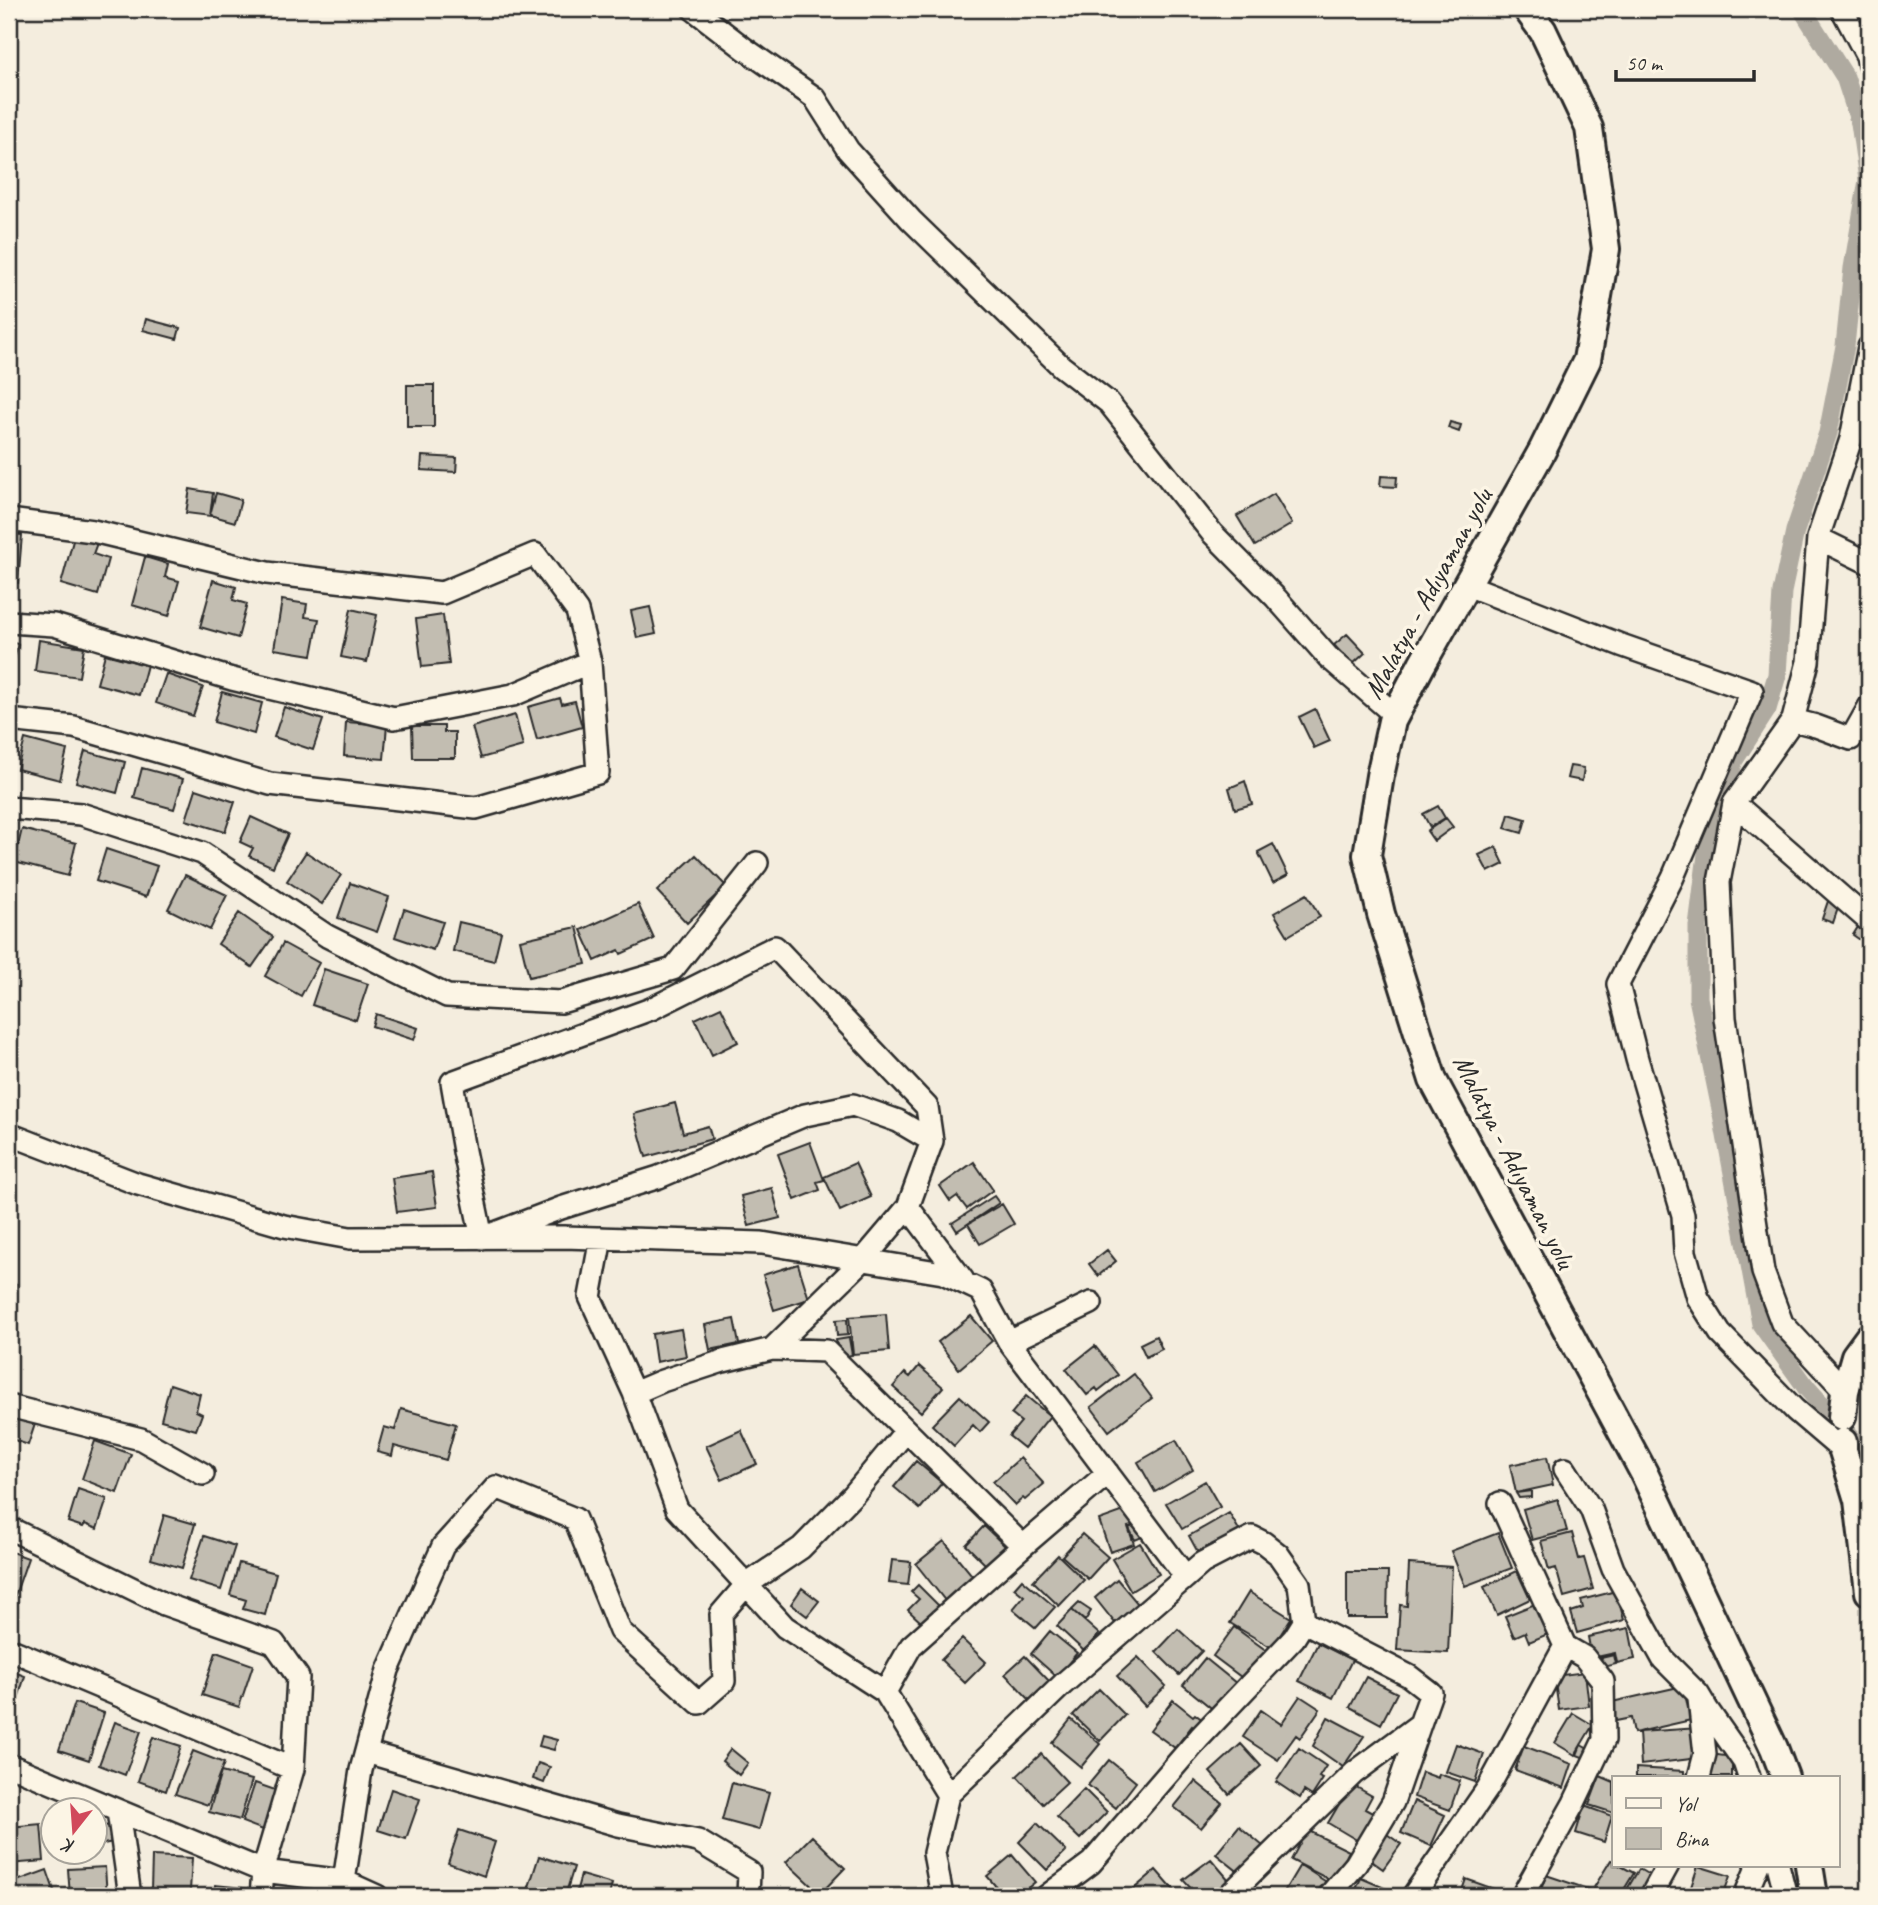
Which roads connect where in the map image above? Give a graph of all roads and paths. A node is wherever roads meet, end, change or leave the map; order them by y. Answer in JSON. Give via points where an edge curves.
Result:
{"nodes":[{"id":1,"x":693,"y":9,"type":"edge"},
{"id":2,"x":1527,"y":9,"type":"edge"},
{"id":3,"x":1842,"y":9,"type":"edge"},
{"id":4,"x":1869,"y":65,"type":"edge"},
{"id":5,"x":1869,"y":347,"type":"edge"},
{"id":6,"x":9,"y":520,"type":"edge"},
{"id":7,"x":1818,"y":538,"type":"junction"},
{"id":8,"x":1869,"y":563,"type":"edge"},
{"id":9,"x":1466,"y":585,"type":"junction"},
{"id":10,"x":9,"y":622,"type":"edge"},
{"id":11,"x":590,"y":662,"type":"junction"},
{"id":12,"x":1869,"y":707,"type":"edge"},
{"id":13,"x":1395,"y":715,"type":"junction"},
{"id":14,"x":9,"y":720,"type":"edge"},
{"id":15,"x":1793,"y":720,"type":"junction"},
{"id":16,"x":1734,"y":803,"type":"junction"},
{"id":17,"x":9,"y":808,"type":"edge"},
{"id":18,"x":757,"y":863,"type":"dead end"},
{"id":19,"x":1869,"y":921,"type":"edge"},
{"id":20,"x":9,"y":1134,"type":"edge"},
{"id":21,"x":932,"y":1141,"type":"junction"},
{"id":22,"x":908,"y":1208,"type":"junction"},
{"id":23,"x":482,"y":1238,"type":"junction"},
{"id":24,"x":601,"y":1238,"type":"junction"},
{"id":25,"x":863,"y":1260,"type":"junction"},
{"id":26,"x":966,"y":1284,"type":"junction"},
{"id":27,"x":1091,"y":1303,"type":"dead end"},
{"id":28,"x":1869,"y":1337,"type":"edge"},
{"id":29,"x":1009,"y":1342,"type":"junction"},
{"id":30,"x":772,"y":1349,"type":"junction"},
{"id":31,"x":1845,"y":1391,"type":"junction"},
{"id":32,"x":634,"y":1393,"type":"junction"},
{"id":33,"x":9,"y":1406,"type":"edge"},
{"id":34,"x":906,"y":1431,"type":"junction"},
{"id":35,"x":1843,"y":1437,"type":"junction"},
{"id":36,"x":1566,"y":1469,"type":"dead end"},
{"id":37,"x":204,"y":1474,"type":"dead end"},
{"id":38,"x":1108,"y":1474,"type":"junction"},
{"id":39,"x":1500,"y":1503,"type":"dead end"},
{"id":40,"x":9,"y":1528,"type":"edge"},
{"id":41,"x":1023,"y":1546,"type":"junction"},
{"id":42,"x":1186,"y":1577,"type":"junction"},
{"id":43,"x":746,"y":1585,"type":"junction"},
{"id":44,"x":1869,"y":1592,"type":"edge"},
{"id":45,"x":1304,"y":1622,"type":"junction"},
{"id":46,"x":1564,"y":1646,"type":"junction"},
{"id":47,"x":9,"y":1649,"type":"edge"},
{"id":48,"x":885,"y":1692,"type":"junction"},
{"id":49,"x":1698,"y":1694,"type":"junction"},
{"id":50,"x":1420,"y":1724,"type":"junction"},
{"id":51,"x":366,"y":1752,"type":"junction"},
{"id":52,"x":9,"y":1765,"type":"edge"},
{"id":53,"x":293,"y":1769,"type":"junction"},
{"id":54,"x":1699,"y":1776,"type":"edge"},
{"id":55,"x":1749,"y":1776,"type":"edge"},
{"id":56,"x":1784,"y":1776,"type":"edge"},
{"id":57,"x":948,"y":1795,"type":"junction"},
{"id":58,"x":118,"y":1811,"type":"junction"},
{"id":59,"x":1667,"y":1867,"type":"edge"},
{"id":60,"x":1757,"y":1867,"type":"edge"},
{"id":61,"x":1779,"y":1867,"type":"edge"},
{"id":62,"x":1809,"y":1867,"type":"edge"},
{"id":63,"x":263,"y":1871,"type":"junction"},
{"id":64,"x":344,"y":1881,"type":"junction"},
{"id":65,"x":130,"y":1896,"type":"edge"},
{"id":66,"x":261,"y":1896,"type":"edge"},
{"id":67,"x":377,"y":1896,"type":"edge"},
{"id":68,"x":748,"y":1896,"type":"edge"},
{"id":69,"x":942,"y":1896,"type":"edge"},
{"id":70,"x":1047,"y":1896,"type":"edge"},
{"id":71,"x":1228,"y":1896,"type":"edge"},
{"id":72,"x":1329,"y":1896,"type":"edge"},
{"id":73,"x":1413,"y":1896,"type":"edge"},
{"id":74,"x":1522,"y":1896,"type":"edge"},
{"id":75,"x":1651,"y":1896,"type":"edge"},
{"id":76,"x":1745,"y":1896,"type":"edge"},
{"id":77,"x":1786,"y":1896,"type":"edge"},
{"id":78,"x":1814,"y":1896,"type":"edge"}],
"edges":[{"from":1,"to":13,"type":"street","via":[[815,98],[848,150],[911,220],[1061,366],[1109,403],[1212,533],[1328,657]]},
{"from":2,"to":9,"type":"main road","name":"Malatya - Adıyaman yolu","via":[[1543,31],[1589,128],[1606,249],[1587,360]]},
{"from":3,"to":4,"type":"street"},
{"from":5,"to":7,"type":"street","via":[[1851,439]]},
{"from":6,"to":11,"type":"street","via":[[93,531],[267,573],[442,593],[535,554],[577,611]]},
{"from":7,"to":8,"type":"street"},
{"from":7,"to":15,"type":"street","via":[[1808,663]]},
{"from":9,"to":13,"type":"main road","name":"Malatya - Adıyaman yolu"},
{"from":9,"to":35,"type":"street","via":[[1752,691],[1674,877],[1618,984],[1683,1215],[1685,1252],[1698,1298],[1720,1333],[1796,1410]]},
{"from":10,"to":11,"type":"street","via":[[54,625],[232,679],[394,718],[513,695]]},
{"from":11,"to":14,"type":"street","via":[[598,773],[475,808],[270,784],[74,727]]},
{"from":12,"to":15,"type":"street","via":[[1851,739]]},
{"from":13,"to":56,"type":"main road","name":"Malatya - Adıyaman yolu","via":[[1367,855],[1433,1080],[1644,1473]]},
{"from":15,"to":16,"type":"street"},
{"from":16,"to":19,"type":"street"},
{"from":16,"to":31,"type":"street","via":[[1718,882],[1725,1018],[1763,1272],[1782,1323]]},
{"from":17,"to":18,"type":"street","via":[[81,814],[202,853],[327,936],[447,996],[561,1002],[673,969]]},
{"from":20,"to":23,"type":"street","via":[[138,1184],[284,1226],[349,1238]]},
{"from":21,"to":22,"type":"street"},
{"from":21,"to":23,"type":"street","via":[[898,1121],[853,1105],[805,1115],[659,1177]]},
{"from":21,"to":23,"type":"street","via":[[927,1107],[775,947],[651,1009],[452,1082]]},
{"from":22,"to":25,"type":"street"},
{"from":22,"to":26,"type":"street"},
{"from":23,"to":24,"type":"street"},
{"from":24,"to":25,"type":"street","via":[[762,1243]]},
{"from":24,"to":32,"type":"street","via":[[590,1297]]},
{"from":25,"to":26,"type":"street","via":[[943,1273]]},
{"from":25,"to":30,"type":"street"},
{"from":26,"to":29,"type":"street","via":[[981,1291]]},
{"from":27,"to":29,"type":"street"},
{"from":28,"to":31,"type":"main road","via":[[1855,1356]]},
{"from":29,"to":38,"type":"street"},
{"from":30,"to":32,"type":"street"},
{"from":30,"to":34,"type":"street","via":[[826,1351]]},
{"from":31,"to":35,"type":"main road"},
{"from":32,"to":43,"type":"street","via":[[677,1509]]},
{"from":33,"to":37,"type":"street","via":[[141,1439]]},
{"from":34,"to":41,"type":"street"},
{"from":34,"to":43,"type":"street","via":[[801,1548]]},
{"from":35,"to":44,"type":"main road","via":[[1858,1500]]},
{"from":36,"to":49,"type":"street","via":[[1591,1508],[1613,1569],[1663,1659]]},
{"from":38,"to":41,"type":"street"},
{"from":38,"to":42,"type":"street"},
{"from":39,"to":46,"type":"street"},
{"from":40,"to":53,"type":"street","via":[[164,1604],[274,1643],[298,1677]]},
{"from":41,"to":48,"type":"street","via":[[911,1646]]},
{"from":42,"to":45,"type":"street","via":[[1202,1563],[1252,1537],[1278,1554],[1299,1584]]},
{"from":42,"to":57,"type":"street","via":[[1063,1684]]},
{"from":43,"to":48,"type":"street","via":[[785,1627]]},
{"from":43,"to":51,"type":"street","via":[[721,1614],[724,1681],[699,1703],[620,1631],[575,1518],[496,1487],[443,1546],[388,1670]]},
{"from":45,"to":50,"type":"street","via":[[1409,1676],[1431,1693]]},
{"from":45,"to":70,"type":"street","via":[[1294,1639],[1200,1737],[1091,1863]]},
{"from":46,"to":73,"type":"street","via":[[1488,1788]]},
{"from":46,"to":74,"type":"street","via":[[1584,1657],[1603,1681],[1604,1740]]},
{"from":47,"to":53,"type":"street"},
{"from":48,"to":57,"type":"street"},
{"from":49,"to":54,"type":"street","via":[[1705,1754]]},
{"from":49,"to":55,"type":"street"},
{"from":50,"to":71,"type":"street","via":[[1354,1773]]},
{"from":50,"to":72,"type":"street","via":[[1393,1802],[1356,1864]]},
{"from":51,"to":64,"type":"street"},
{"from":51,"to":68,"type":"street","via":[[618,1825],[698,1841],[749,1872]]},
{"from":52,"to":58,"type":"street"},
{"from":53,"to":63,"type":"street"},
{"from":57,"to":69,"type":"street","via":[[934,1853]]},
{"from":58,"to":63,"type":"street"},
{"from":58,"to":65,"type":"street"},
{"from":59,"to":75,"type":"street"},
{"from":60,"to":76,"type":"street"},
{"from":61,"to":77,"type":"street"},
{"from":62,"to":78,"type":"main road"},
{"from":63,"to":64,"type":"street"},
{"from":63,"to":66,"type":"street"},
{"from":64,"to":67,"type":"street"}]}
